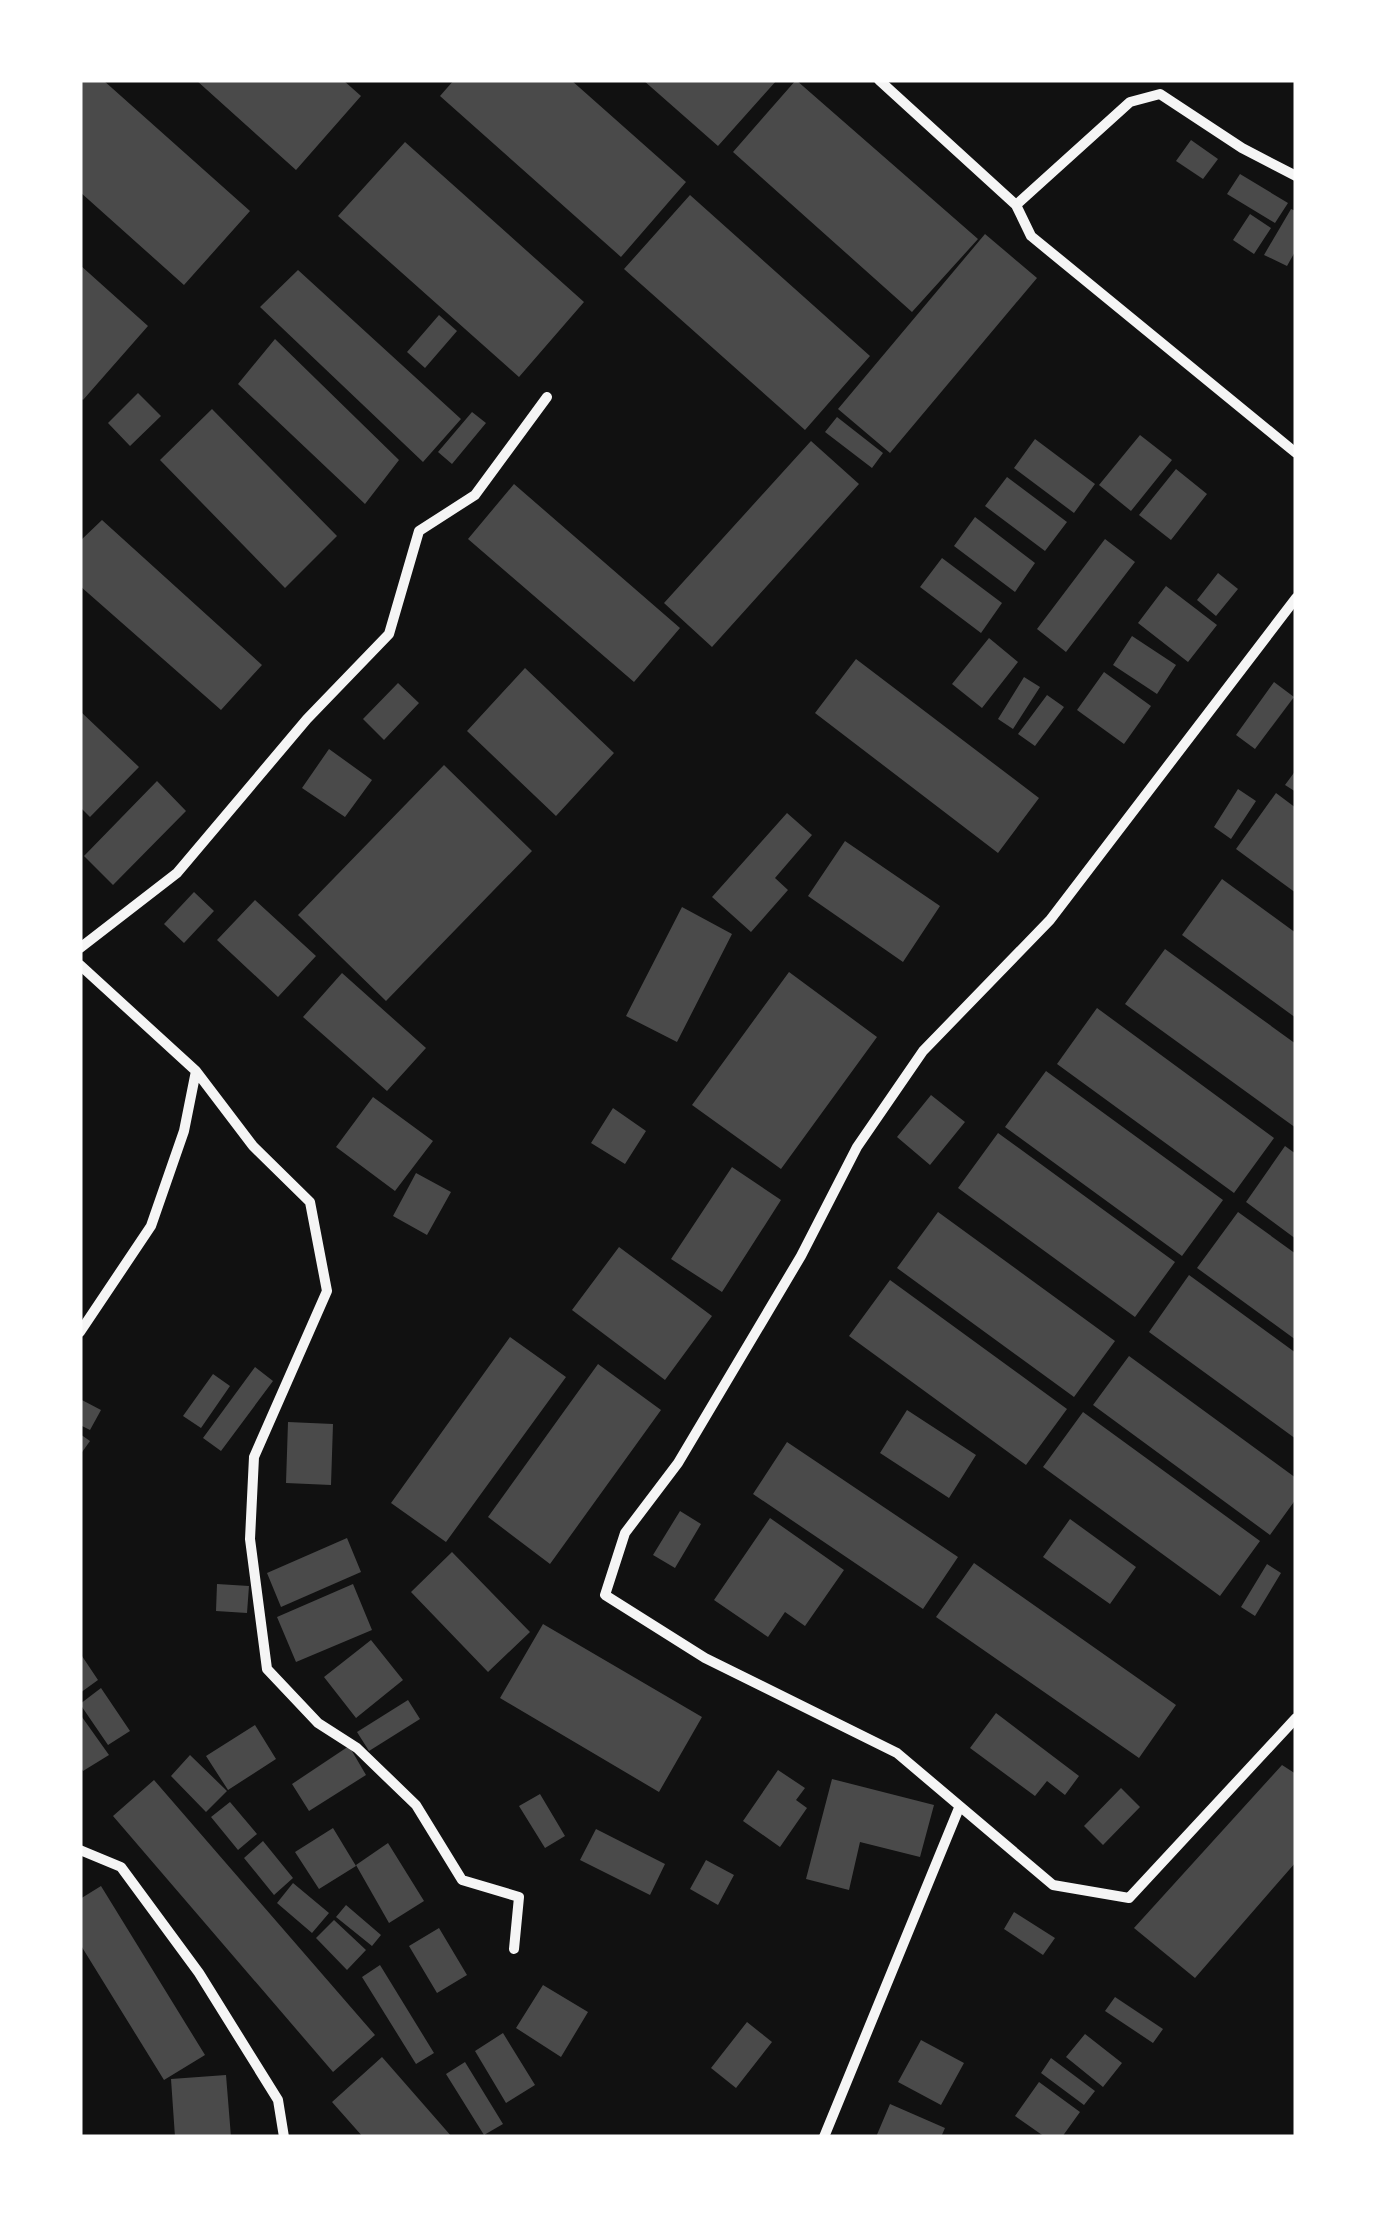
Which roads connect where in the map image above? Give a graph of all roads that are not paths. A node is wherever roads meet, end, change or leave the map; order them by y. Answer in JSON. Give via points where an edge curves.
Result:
{"nodes":[{"id":1,"x":880,"y":80,"type":"edge"},
{"id":2,"x":1296,"y":176,"type":"edge"},
{"id":3,"x":1016,"y":205,"type":"junction"},
{"id":4,"x":547,"y":397,"type":"dead end"},
{"id":5,"x":1296,"y":453,"type":"edge"},
{"id":6,"x":1296,"y":598,"type":"edge"},
{"id":7,"x":80,"y":948,"type":"edge"},
{"id":8,"x":80,"y":965,"type":"edge"},
{"id":9,"x":196,"y":1071,"type":"junction"},
{"id":10,"x":80,"y":1332,"type":"edge"},
{"id":11,"x":1296,"y":1718,"type":"edge"},
{"id":12,"x":959,"y":1808,"type":"junction"},
{"id":13,"x":80,"y":1850,"type":"edge"},
{"id":14,"x":514,"y":1949,"type":"dead end"},
{"id":15,"x":284,"y":2137,"type":"edge"},
{"id":16,"x":824,"y":2137,"type":"edge"}],
"edges":[{"from":1,"to":3,"type":"street"},
{"from":2,"to":3,"type":"street","via":[[1160,94],[1130,102]]},
{"from":3,"to":5,"type":"street","via":[[1031,236]]},
{"from":4,"to":7,"type":"street","via":[[475,495],[420,531],[389,634],[306,719],[177,873]]},
{"from":6,"to":12,"type":"street","via":[[1050,920],[923,1050],[857,1147],[678,1463],[625,1533],[605,1595],[705,1658],[898,1753]]},
{"from":8,"to":9,"type":"street"},
{"from":9,"to":10,"type":"street","via":[[184,1131],[151,1226]]},
{"from":9,"to":14,"type":"street","via":[[253,1146],[310,1202],[327,1292],[254,1457],[250,1539],[267,1669],[318,1723],[358,1748],[416,1804],[462,1880],[520,1897]]},
{"from":11,"to":12,"type":"street","via":[[1129,1898],[1054,1885]]},
{"from":12,"to":16,"type":"street"},
{"from":13,"to":15,"type":"street","via":[[121,1866],[199,1974],[278,2100]]}]}
